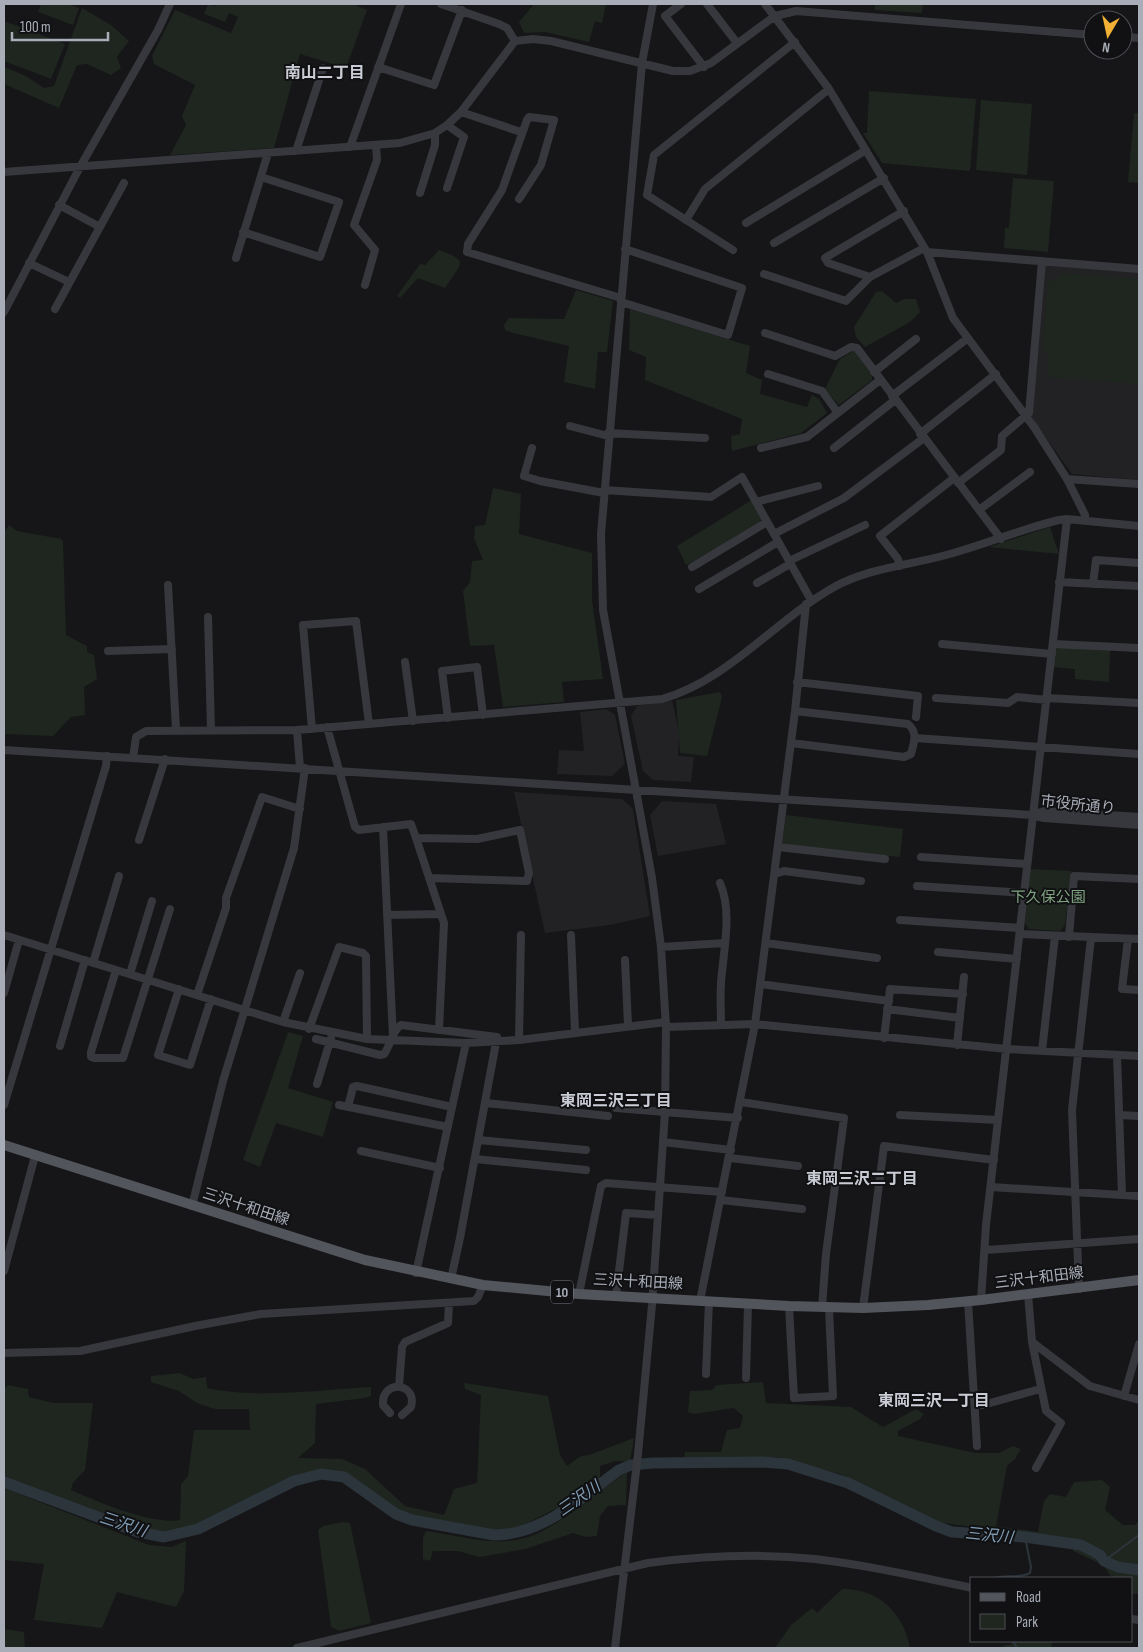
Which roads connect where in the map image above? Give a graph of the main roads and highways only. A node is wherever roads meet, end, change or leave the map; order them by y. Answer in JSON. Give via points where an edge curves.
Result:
{"nodes":[{"id":1,"x":4,"y":1145,"type":"edge"},
{"id":2,"x":1139,"y":1280,"type":"edge"}],
"edges":[{"from":1,"to":2,"type":"main road","name":"三沢十和田線","number":"10","via":[[326,1249],[484,1285],[579,1294],[863,1308],[981,1300]]}]}
